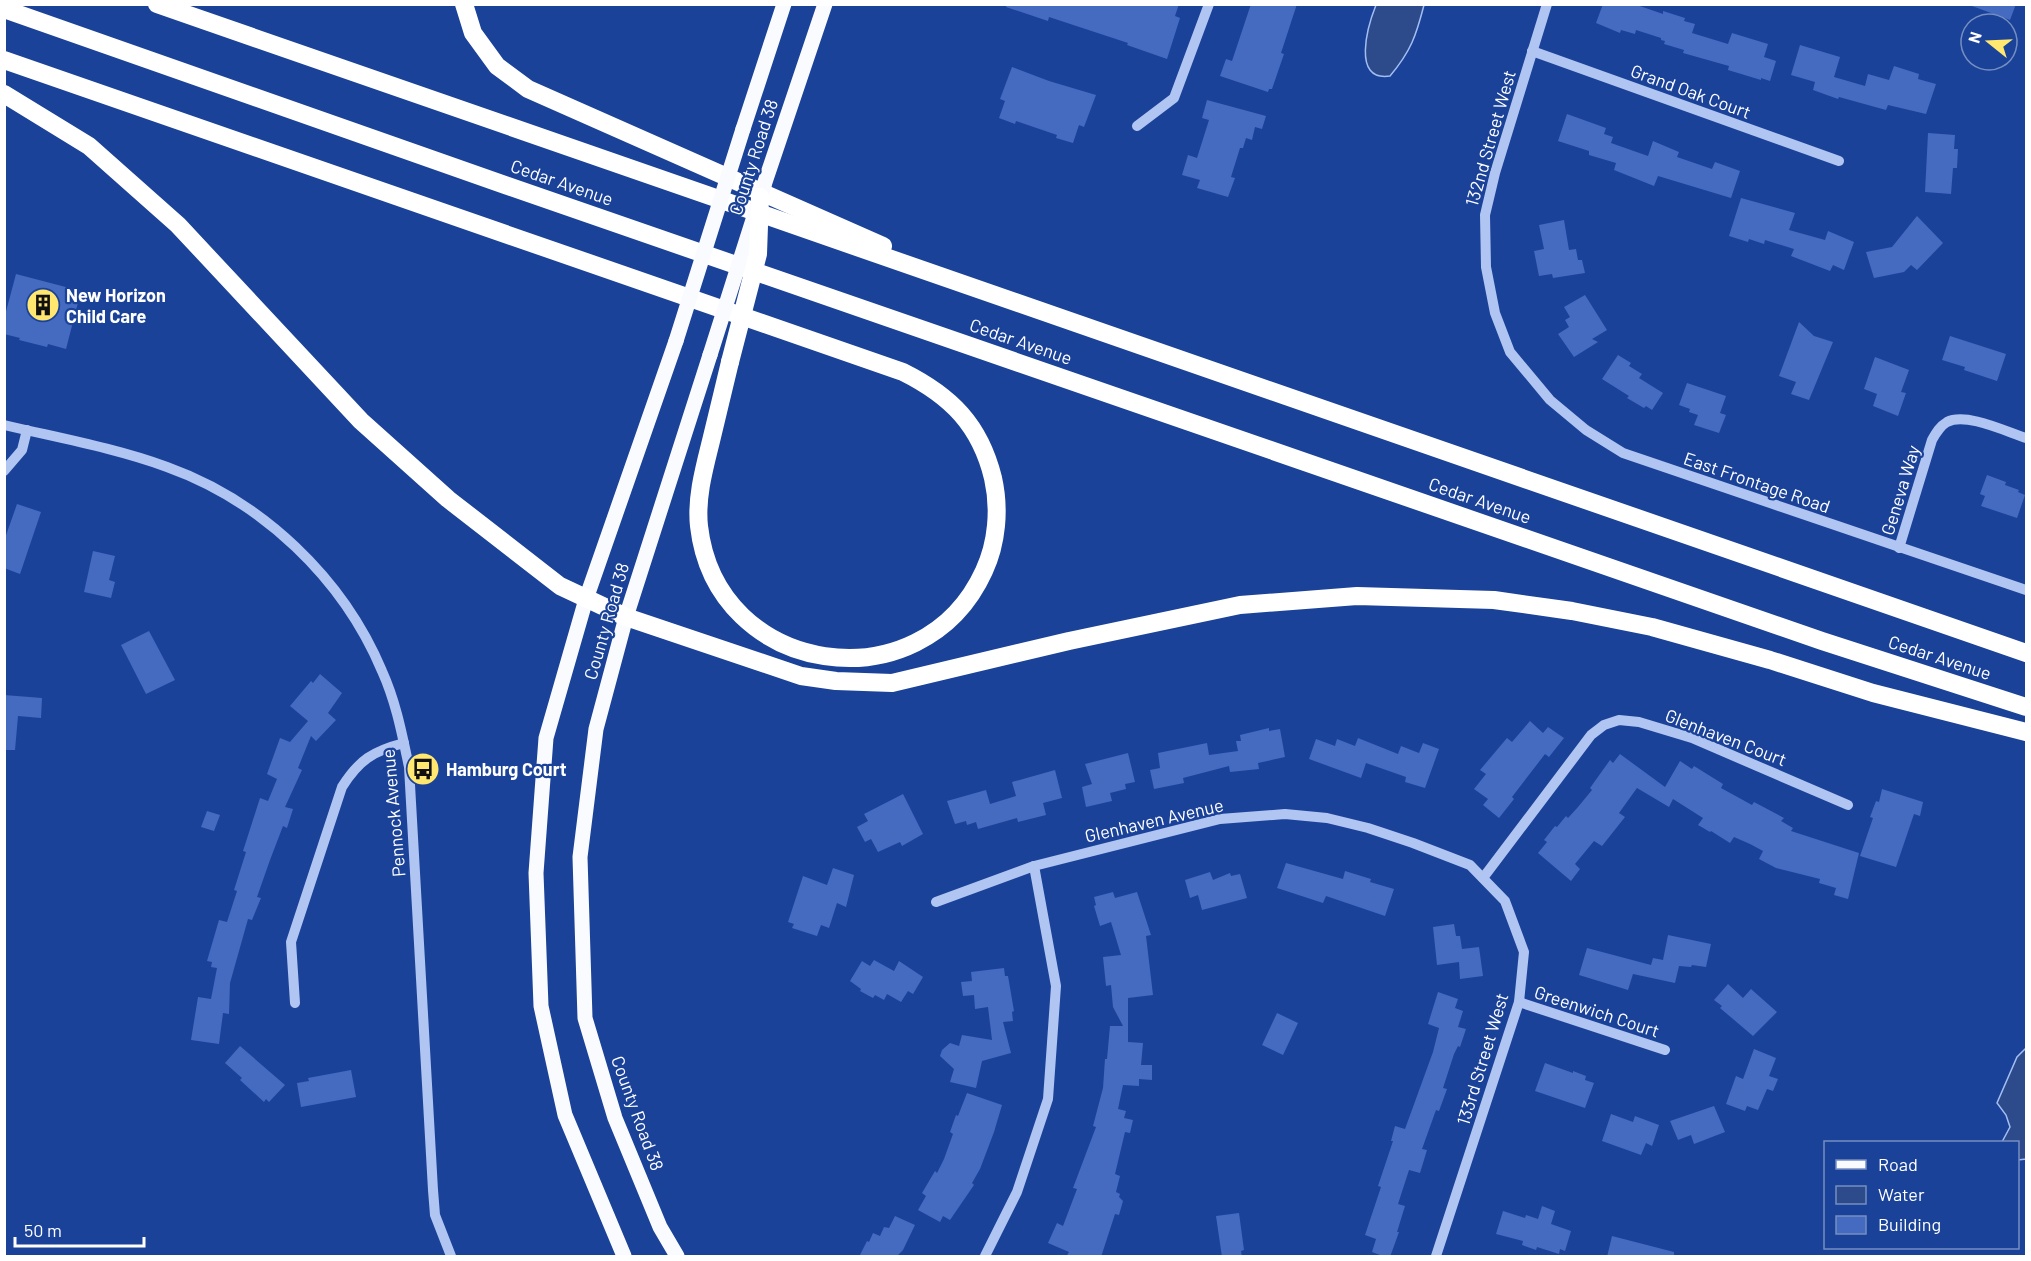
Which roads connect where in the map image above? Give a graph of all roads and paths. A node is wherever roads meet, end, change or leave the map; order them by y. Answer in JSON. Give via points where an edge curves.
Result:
{"nodes":[{"id":1,"x":156,"y":4,"type":"edge"},
{"id":2,"x":464,"y":4,"type":"edge"},
{"id":3,"x":784,"y":4,"type":"edge"},
{"id":4,"x":825,"y":4,"type":"edge"},
{"id":5,"x":1209,"y":4,"type":"edge"},
{"id":6,"x":1547,"y":4,"type":"edge"},
{"id":7,"x":4,"y":9,"type":"edge"},
{"id":8,"x":1532,"y":51,"type":"junction"},
{"id":9,"x":4,"y":60,"type":"edge"},
{"id":10,"x":4,"y":94,"type":"edge"},
{"id":11,"x":1137,"y":126,"type":"dead end"},
{"id":12,"x":1839,"y":161,"type":"dead end"},
{"id":13,"x":760,"y":197,"type":"junction"},
{"id":14,"x":1002,"y":299,"type":"junction"},
{"id":15,"x":1510,"y":351,"type":"joint"},
{"id":16,"x":4,"y":425,"type":"edge"},
{"id":17,"x":27,"y":430,"type":"junction"},
{"id":18,"x":2026,"y":438,"type":"edge"},
{"id":19,"x":4,"y":471,"type":"edge"},
{"id":20,"x":1899,"y":548,"type":"junction"},
{"id":21,"x":2026,"y":590,"type":"edge"},
{"id":22,"x":586,"y":599,"type":"junction"},
{"id":23,"x":626,"y":617,"type":"junction"},
{"id":24,"x":2026,"y":653,"type":"edge"},
{"id":25,"x":2026,"y":707,"type":"edge"},
{"id":26,"x":2026,"y":732,"type":"edge"},
{"id":27,"x":404,"y":743,"type":"junction"},
{"id":28,"x":1848,"y":805,"type":"dead end"},
{"id":29,"x":1034,"y":866,"type":"junction"},
{"id":30,"x":1483,"y":878,"type":"junction"},
{"id":31,"x":936,"y":902,"type":"dead end"},
{"id":32,"x":1519,"y":1002,"type":"junction"},
{"id":33,"x":295,"y":1003,"type":"dead end"},
{"id":34,"x":1665,"y":1050,"type":"dead end"},
{"id":35,"x":621,"y":1254,"type":"edge"},
{"id":36,"x":451,"y":1257,"type":"edge"},
{"id":37,"x":677,"y":1257,"type":"edge"},
{"id":38,"x":985,"y":1257,"type":"edge"},
{"id":39,"x":1436,"y":1257,"type":"edge"}],
"edges":[{"from":1,"to":14,"type":"highway","name":"Cedar Avenue"},
{"from":2,"to":14,"type":"highway","via":[[473,33],[496,66],[528,89]]},
{"from":3,"to":22,"type":"main road","name":"County Road 38","bridge":true,"via":[[676,341]]},
{"from":4,"to":13,"type":"main road","name":"County Road 38","bridge":true},
{"from":5,"to":11,"type":"street","via":[[1174,98]]},
{"from":6,"to":8,"type":"street","name":"132nd Street West"},
{"from":7,"to":25,"type":"highway","name":"Cedar Avenue","via":[[1822,641]]},
{"from":8,"to":12,"type":"street","name":"Grand Oak Court"},
{"from":8,"to":15,"type":"street","name":"132nd Street West","via":[[1485,215],[1486,267],[1496,313]]},
{"from":9,"to":13,"type":"highway","bridge":true,"via":[[903,372],[929,385],[970,425],[987,455],[996,491],[991,556],[959,612],[936,631],[906,647],[877,656],[838,659],[782,645],[753,627],[733,606],[716,582],[704,553],[699,525],[700,485],[730,362],[758,254]]},
{"from":10,"to":22,"type":"highway","via":[[88,146],[178,225],[361,421],[448,499],[560,586]]},
{"from":13,"to":23,"type":"main road","name":"County Road 38","bridge":true},
{"from":14,"to":24,"type":"highway","name":"Cedar Avenue"},
{"from":15,"to":20,"type":"street","name":"East Frontage Road","via":[[1550,400],[1623,453]]},
{"from":16,"to":17,"type":"street","name":"Pennock Avenue"},
{"from":17,"to":19,"type":"street","via":[[22,450]]},
{"from":17,"to":27,"type":"street","name":"Pennock Avenue","via":[[169,468],[217,490],[275,529],[309,561],[345,604],[365,636],[397,712]]},
{"from":18,"to":20,"type":"street","name":"Geneva Way","via":[[1971,420],[1947,422],[1938,429]]},
{"from":20,"to":21,"type":"street","name":"East Frontage Road"},
{"from":22,"to":23,"type":"highway"},
{"from":22,"to":35,"type":"main road","name":"County Road 38","via":[[546,738],[536,873],[541,1006],[565,1115]]},
{"from":23,"to":26,"type":"highway","via":[[801,676],[892,683],[1240,605],[1356,596],[1494,600],[1652,627],[1873,693]]},
{"from":23,"to":37,"type":"main road","name":"County Road 38","via":[[596,729],[580,857],[585,1018],[615,1118],[660,1227]]},
{"from":27,"to":33,"type":"street","via":[[365,758],[342,787],[291,942]]},
{"from":27,"to":36,"type":"street","name":"Pennock Avenue","via":[[409,767],[435,1215]]},
{"from":28,"to":30,"type":"street","name":"Glenhaven Court","via":[[1692,738],[1619,720],[1591,735]]},
{"from":29,"to":30,"type":"street","name":"Glenhaven Avenue","via":[[1220,819],[1285,814],[1327,818],[1390,836],[1470,865]]},
{"from":29,"to":31,"type":"street","name":"Glenhaven Avenue"},
{"from":29,"to":38,"type":"street","via":[[1056,986],[1048,1099],[1017,1192]]},
{"from":30,"to":32,"type":"street","name":"133rd Street West","via":[[1506,901],[1524,952]]},
{"from":32,"to":34,"type":"street","name":"Greenwich Court"},
{"from":32,"to":39,"type":"street","name":"133rd Street West"}]}
